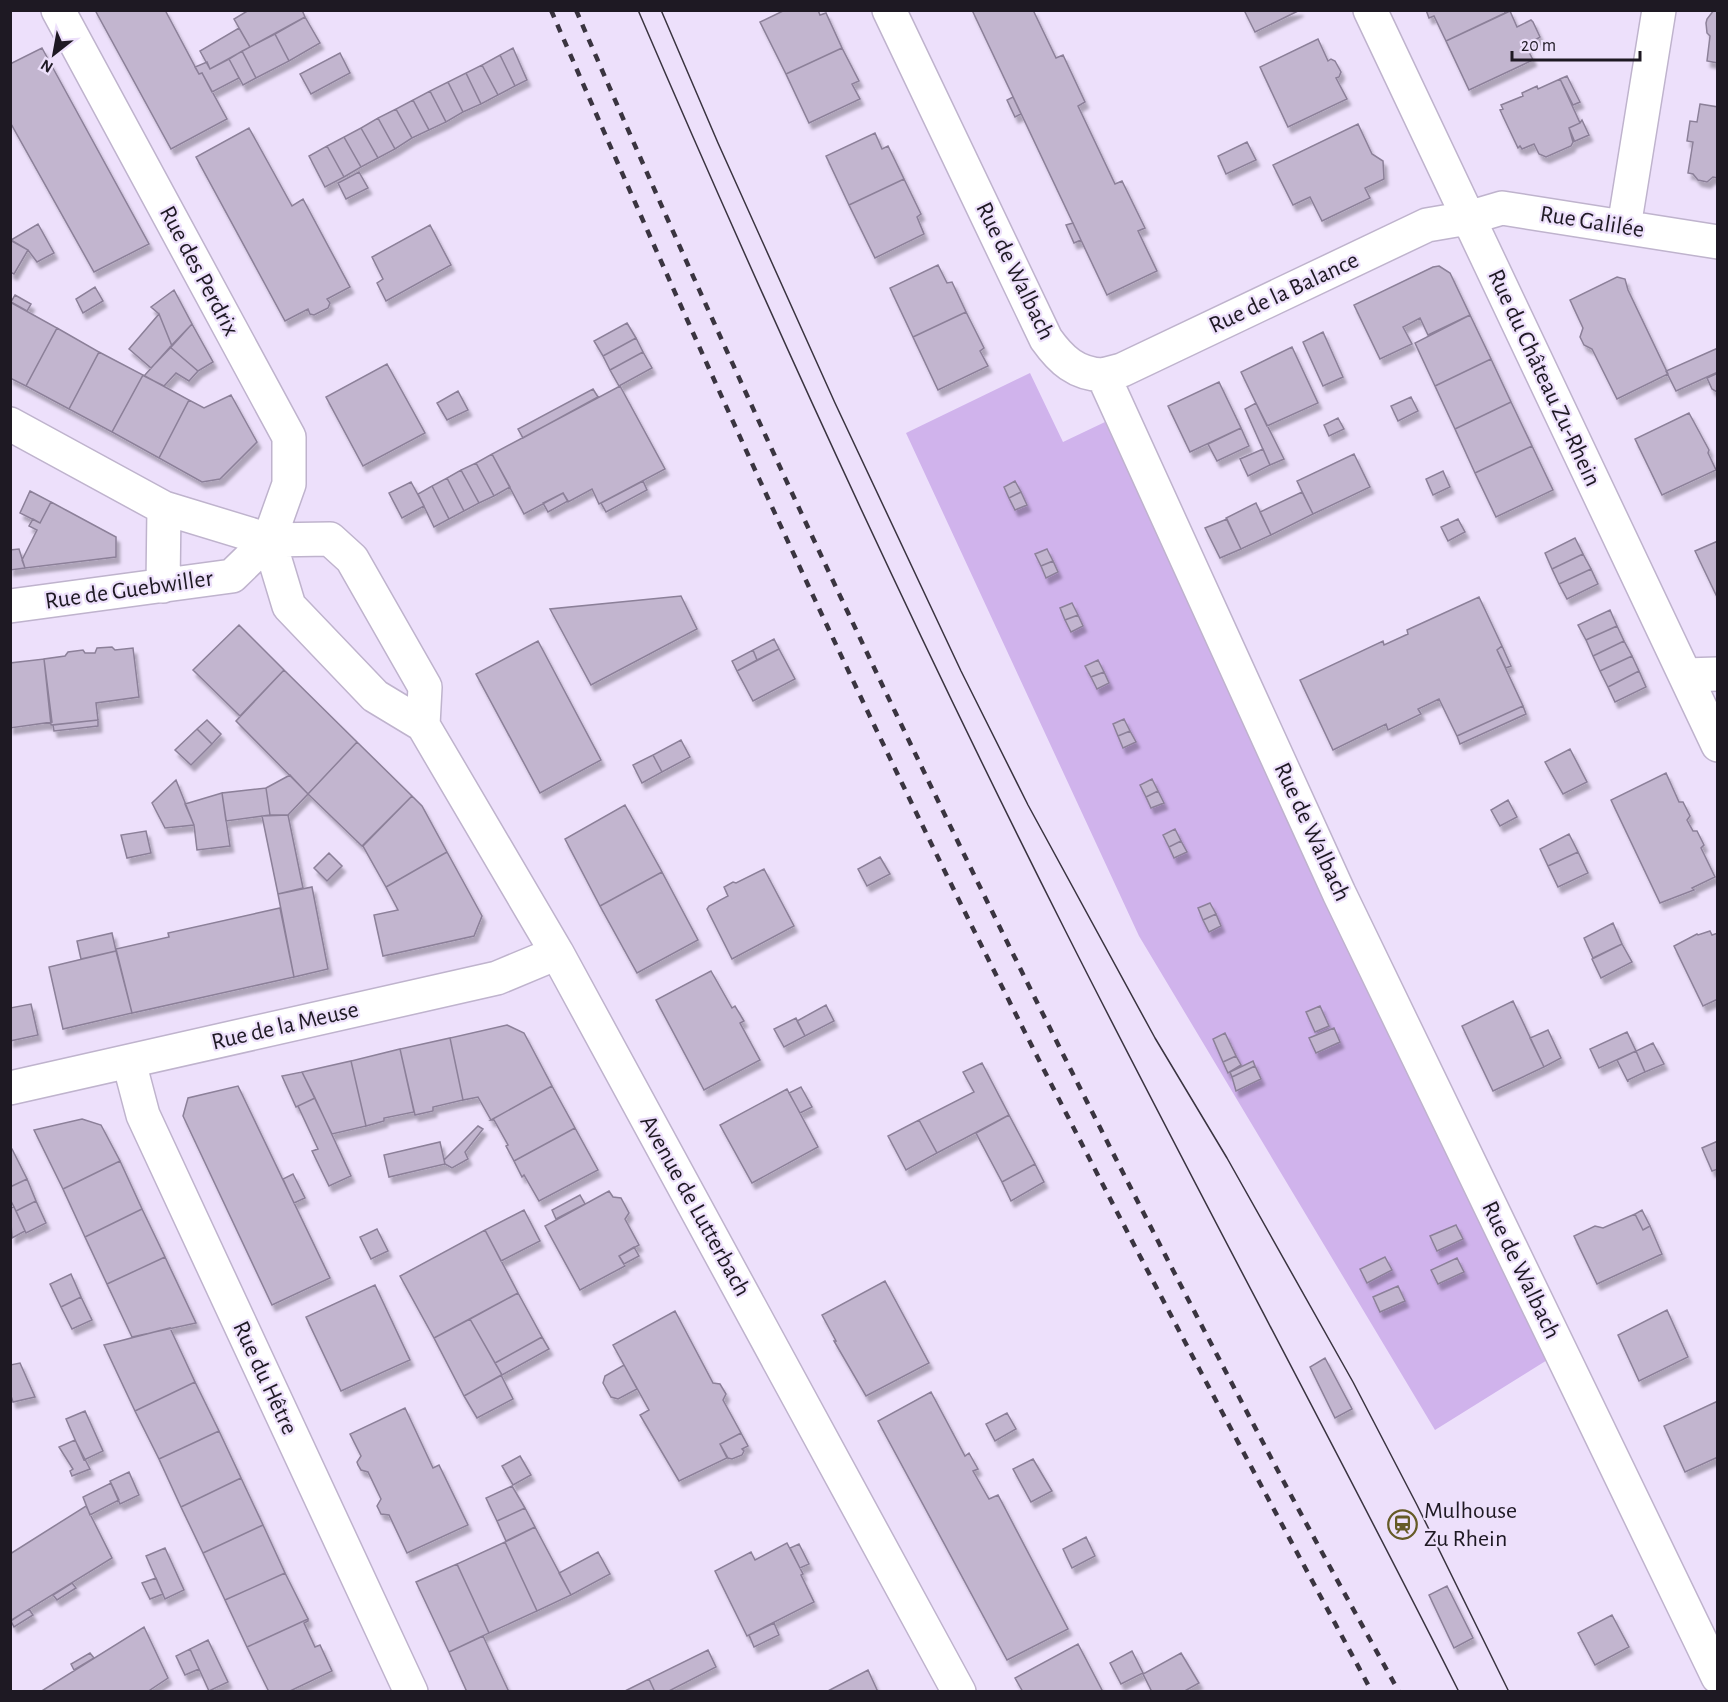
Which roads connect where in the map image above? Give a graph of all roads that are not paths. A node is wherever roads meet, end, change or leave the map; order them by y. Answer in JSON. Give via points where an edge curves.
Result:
{"nodes":[{"id":1,"x":58,"y":10,"type":"edge"},
{"id":2,"x":889,"y":10,"type":"edge"},
{"id":3,"x":1370,"y":10,"type":"edge"},
{"id":4,"x":1659,"y":10,"type":"edge"},
{"id":5,"x":1468,"y":218,"type":"junction"},
{"id":6,"x":1624,"y":227,"type":"junction"},
{"id":7,"x":1718,"y":242,"type":"edge"},
{"id":8,"x":1103,"y":375,"type":"junction"},
{"id":9,"x":10,"y":424,"type":"edge"},
{"id":10,"x":164,"y":508,"type":"junction"},
{"id":11,"x":269,"y":540,"type":"junction"},
{"id":12,"x":163,"y":586,"type":"junction"},
{"id":13,"x":10,"y":606,"type":"edge"},
{"id":14,"x":1718,"y":674,"type":"edge"},
{"id":15,"x":1685,"y":675,"type":"junction"},
{"id":16,"x":423,"y":725,"type":"junction"},
{"id":17,"x":1718,"y":745,"type":"edge"},
{"id":18,"x":557,"y":953,"type":"junction"},
{"id":19,"x":129,"y":1062,"type":"junction"},
{"id":20,"x":10,"y":1088,"type":"edge"},
{"id":21,"x":1718,"y":1677,"type":"edge"},
{"id":22,"x":411,"y":1692,"type":"edge"},
{"id":23,"x":959,"y":1692,"type":"edge"}],
"edges":[{"from":1,"to":11,"type":"street","name":"Rue des Perdrix","via":[[288,437],[290,484]]},
{"from":2,"to":8,"type":"street","name":"Rue de Walbach","via":[[1047,339],[1061,358],[1075,368],[1089,375]]},
{"from":3,"to":5,"type":"street","name":"Rue du Château Zu-Rhein"},
{"from":4,"to":6,"type":"street"},
{"from":5,"to":6,"type":"street","name":"Rue Galilée","via":[[1502,208]]},
{"from":5,"to":8,"type":"street","name":"Rue de la Balance","via":[[1427,225],[1122,370]]},
{"from":5,"to":15,"type":"street","name":"Rue du Château Zu-Rhein"},
{"from":6,"to":7,"type":"street","name":"Rue Galilée"},
{"from":8,"to":21,"type":"street","name":"Rue de Walbach","via":[[1339,893]]},
{"from":9,"to":10,"type":"street"},
{"from":10,"to":11,"type":"street"},
{"from":10,"to":12,"type":"street"},
{"from":11,"to":12,"type":"street","name":"Rue de Guebwiller","via":[[232,576]]},
{"from":11,"to":16,"type":"street","name":"Avenue de Lutterbach","via":[[290,606],[375,696]]},
{"from":11,"to":16,"type":"street","via":[[330,539],[352,559],[425,687]]},
{"from":12,"to":13,"type":"street","name":"Rue de Guebwiller"},
{"from":14,"to":15,"type":"street"},
{"from":15,"to":17,"type":"street","name":"Rue du Château Zu-Rhein"},
{"from":16,"to":18,"type":"street","name":"Avenue de Lutterbach"},
{"from":18,"to":19,"type":"street","name":"Rue de la Meuse","via":[[497,978]]},
{"from":18,"to":23,"type":"street","name":"Avenue de Lutterbach"},
{"from":19,"to":20,"type":"street","name":"Rue de la Meuse"},
{"from":19,"to":22,"type":"street","name":"Rue du Hêtre","via":[[143,1115]]}]}
